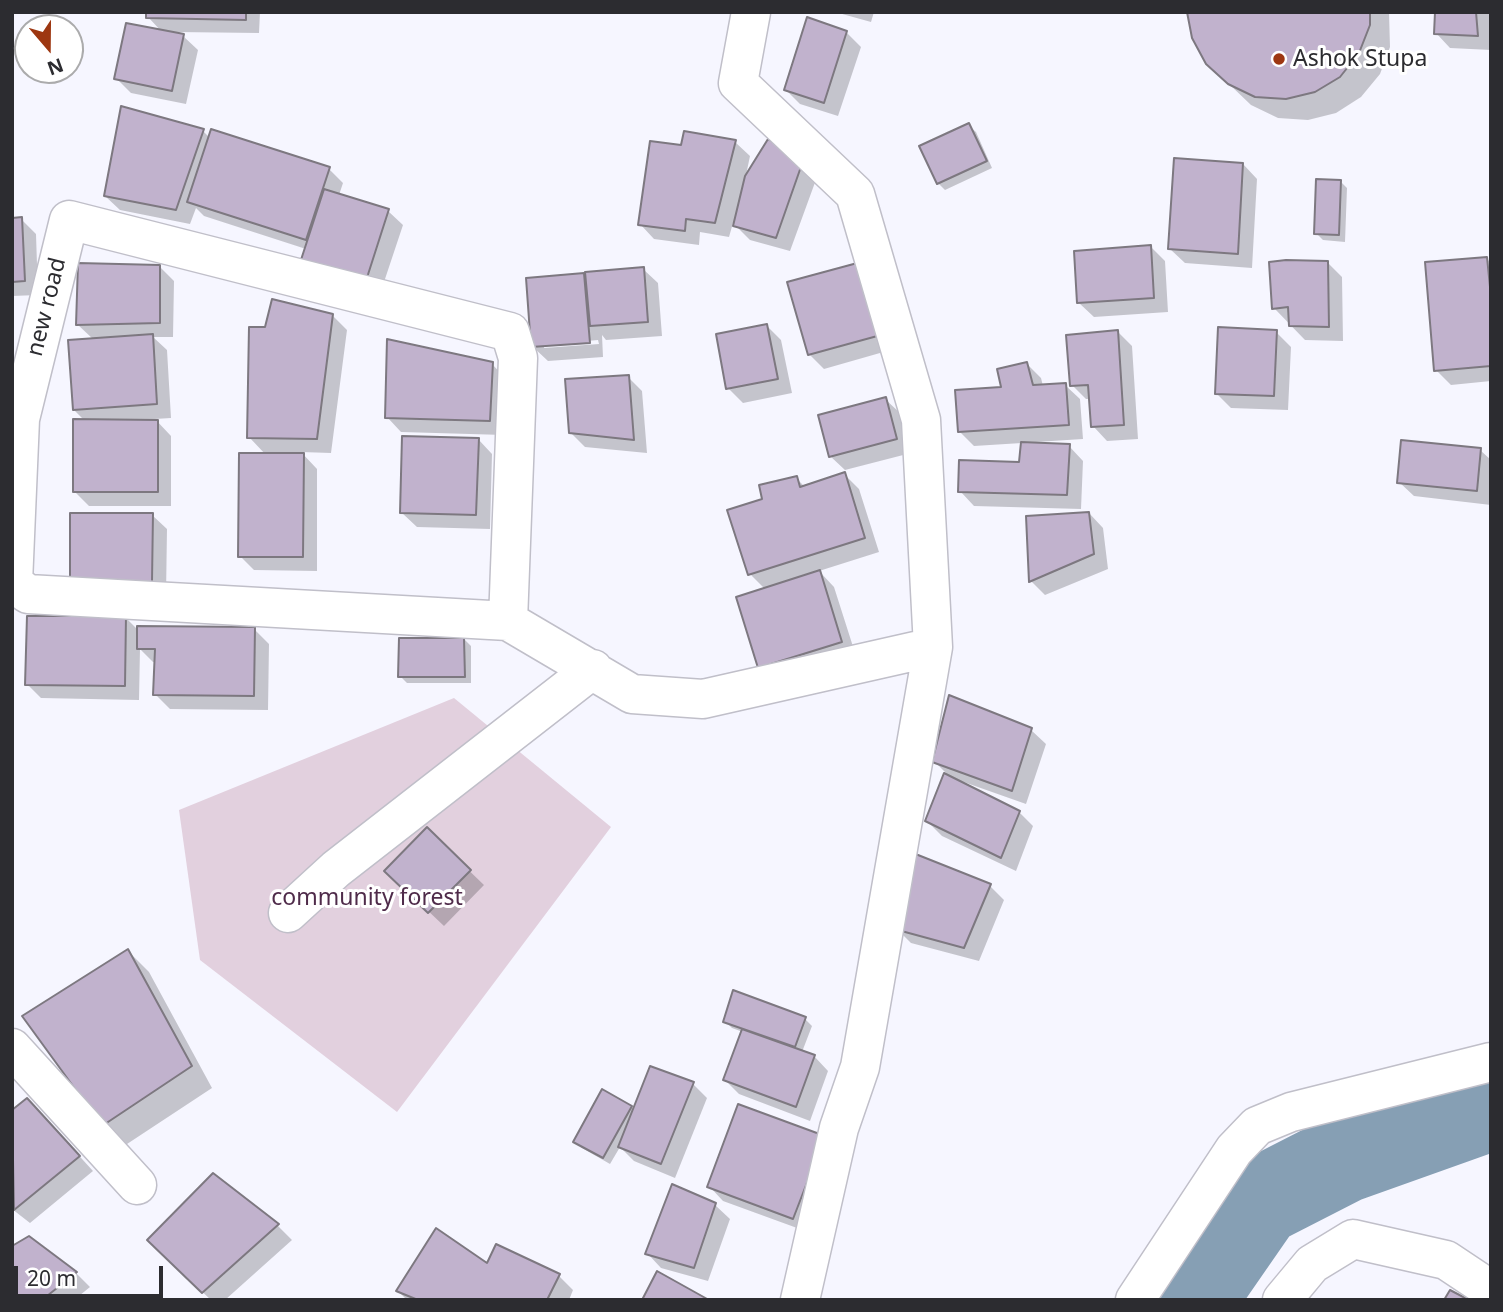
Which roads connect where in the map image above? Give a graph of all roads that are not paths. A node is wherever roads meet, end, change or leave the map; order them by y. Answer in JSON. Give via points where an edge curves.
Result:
{"nodes":[{"id":1,"x":751,"y":12,"type":"edge"},
{"id":2,"x":16,"y":419,"type":"edge"},
{"id":3,"x":508,"y":621,"type":"junction"},
{"id":4,"x":933,"y":647,"type":"junction"},
{"id":5,"x":593,"y":669,"type":"junction"},
{"id":6,"x":288,"y":913,"type":"dead end"},
{"id":7,"x":12,"y":1048,"type":"edge"},
{"id":8,"x":1491,"y":1062,"type":"edge"},
{"id":9,"x":137,"y":1185,"type":"dead end"},
{"id":10,"x":1491,"y":1290,"type":"edge"},
{"id":11,"x":1283,"y":1297,"type":"edge"},
{"id":12,"x":800,"y":1300,"type":"edge"},
{"id":13,"x":1135,"y":1300,"type":"edge"}],
"edges":[{"from":1,"to":4,"type":"street","via":[[738,83],[855,194],[921,420]]},
{"from":2,"to":3,"type":"street","name":"new road","via":[[13,583],[28,594]]},
{"from":2,"to":3,"type":"street","name":"new road","via":[[69,220],[510,332],[518,358]]},
{"from":3,"to":5,"type":"street"},
{"from":4,"to":5,"type":"street","via":[[703,699],[632,694]]},
{"from":4,"to":12,"type":"street","via":[[860,1067],[839,1128]]},
{"from":5,"to":6,"type":"street","via":[[336,869]]},
{"from":7,"to":9,"type":"street"},
{"from":8,"to":13,"type":"street","via":[[1291,1112],[1257,1126],[1234,1150]]},
{"from":10,"to":11,"type":"street","via":[[1446,1260],[1353,1239],[1312,1264]]}]}
